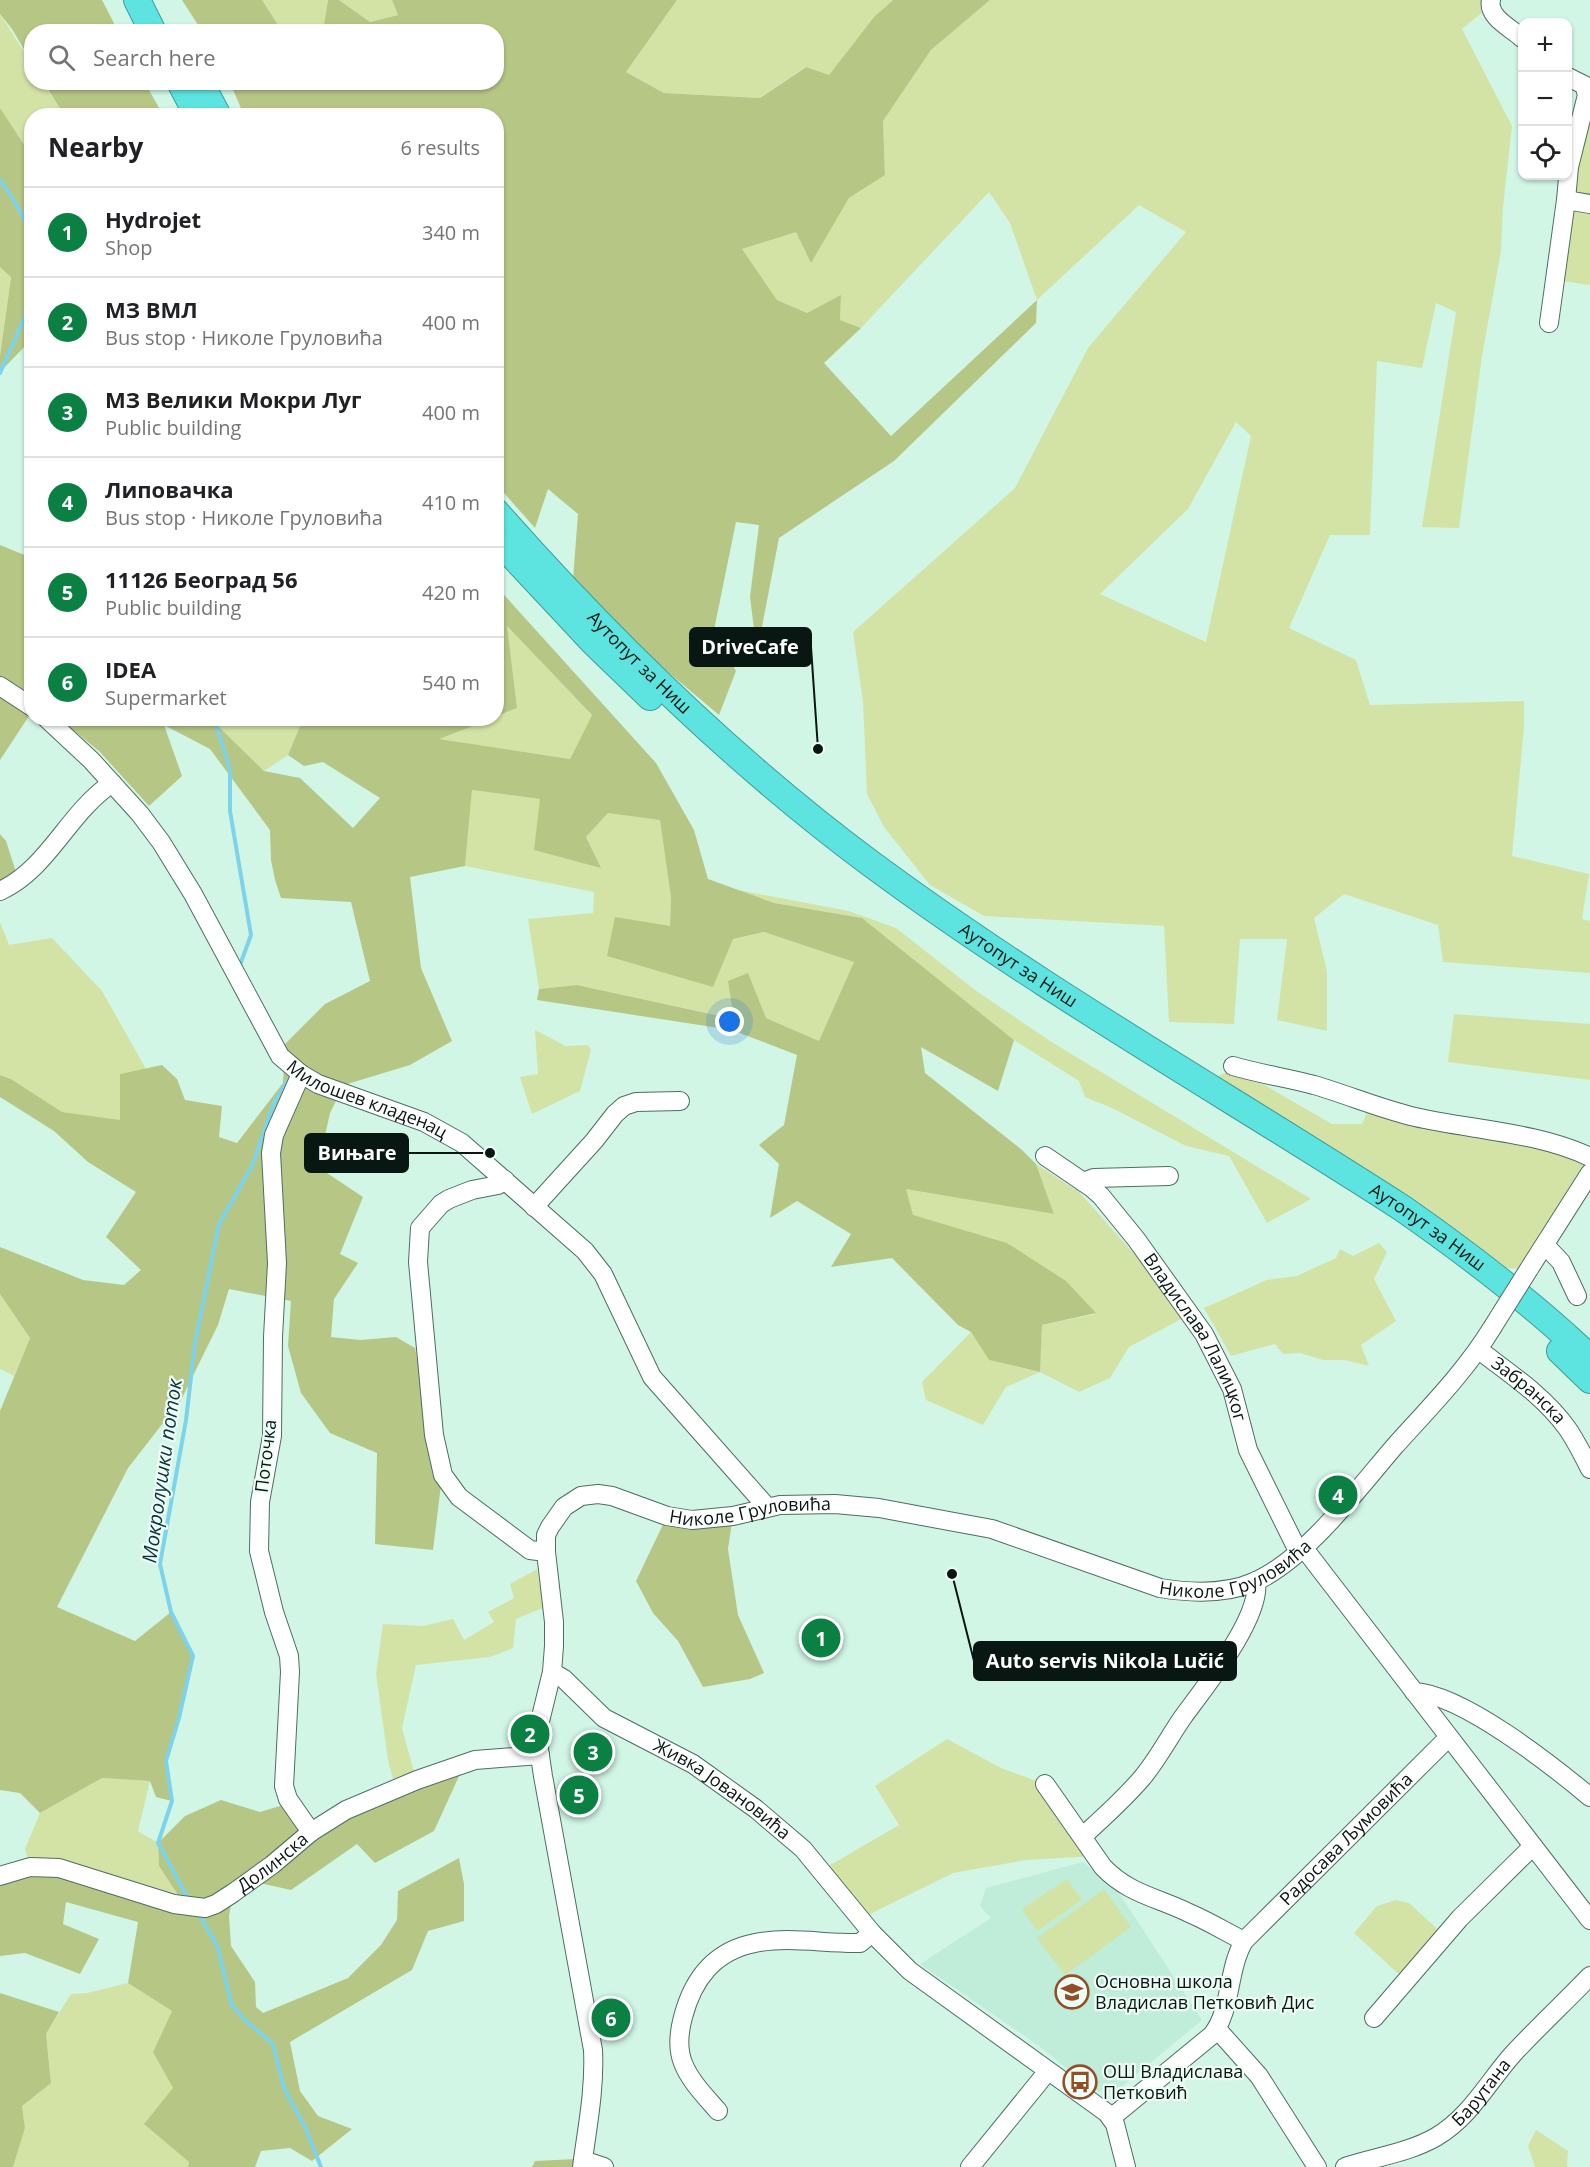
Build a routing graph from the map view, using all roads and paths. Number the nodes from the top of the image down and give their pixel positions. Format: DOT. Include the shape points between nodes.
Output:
graph roads {
  1 [pos="137,0"];
  2 [pos="157,0"];
  3 [pos="1491,0"];
  4 [pos="149,24"];
  5 [pos="168,24"];
  6 [pos="1518,35"];
  7 [pos="1572,79"];
  8 [pos="184,90"];
  9 [pos="204,90"];
  10 [pos="194,108"];
  11 [pos="214,108"];
  12 [pos="1566,200"];
  13 [pos="1590,204"];
  14 [pos="1549,323"];
  15 [pos="504,521"];
  16 [pos="504,547"];
  17 [pos="0,687"];
  18 [pos="24,702"];
  19 [pos="55,726"];
  20 [pos="112,783"];
  21 [pos="0,891"];
  22 [pos="1233,1066"];
  23 [pos="300,1074"];
  24 [pos="680,1101"];
  25 [pos="1046,1156"];
  26 [pos="1590,1157"];
  27 [pos="1590,1173"];
  28 [pos="1168,1176"];
  29 [pos="505,1180"];
  30 [pos="1083,1182"];
  31 [pos="534,1207"];
  32 [pos="1545,1245"];
  33 [pos="1577,1296"];
  34 [pos="1479,1350"];
  35 [pos="1590,1358"];
  36 [pos="1590,1380"];
  37 [pos="1590,1469"];
  38 [pos="767,1507"];
  39 [pos="1301,1549"];
  40 [pos="546,1552"];
  41 [pos="1256,1581"];
  42 [pos="552,1672"];
  43 [pos="1414,1692"];
  44 [pos="1449,1738"];
  45 [pos="540,1755"];
  46 [pos="1045,1784"];
  47 [pos="1590,1797"];
  48 [pos="311,1832"];
  49 [pos="1083,1836"];
  50 [pos="1533,1846"];
  51 [pos="0,1876"];
  52 [pos="1590,1920"];
  53 [pos="866,1938"];
  54 [pos="1244,1941"];
  55 [pos="1590,1976"];
  56 [pos="1374,2018"];
  57 [pos="1217,2029"];
  58 [pos="1048,2071"];
  59 [pos="718,2111"];
  60 [pos="1112,2118"];
  61 [pos="583,2163"];
  62 [pos="604,2167"];
  63 [pos="970,2167"];
  64 [pos="1126,2167"];
  65 [pos="1317,2167"];
  66 [pos="1345,2167"];
  1 -- 4 [label="highway"];
  2 -- 5 [label="highway"];
  3 -- 6 [label="street" via="1493,13"];
  7 -- 12 [label="street" via="1584,85 1587,95 1569,167"];
  8 -- 10 [label="highway"];
  9 -- 11 [label="highway"];
  12 -- 13 [label="street"];
  12 -- 14 [label="street"];
  15 -- 35 [label="highway, Аутопут за Ниш" via="664,687 720,739 867,861 1035,977 1402,1209 1526,1300"];
  16 -- 36 [label="highway, Аутопут за Ниш" via="654,701 762,798 844,863 1028,992 1431,1250 1518,1314"];
  17 -- 18 [label="street"];
  19 -- 20 [label="street, Милошев кладенац"];
  20 -- 21 [label="street" via="84,806 34,869"];
  20 -- 23 [label="street, Милошев кладенац" via="161,842 274,1047"];
  22 -- 26 [label="street" via="1311,1084 1414,1116 1523,1136"];
  23 -- 29 [label="street, Милошев кладенац" via="437,1128 462,1143"];
  23 -- 48 [label="street, Поточка" via="274,1135 271,1153 277,1263 272,1436 260,1502 259,1551 289,1656 284,1786 288,1799"];
  24 -- 31 [label="street" via="624,1106"];
  25 -- 30 [label="street, Владислава Лалицког"];
  27 -- 32 [label="street"];
  28 -- 30 [label="street" via="1094,1178"];
  29 -- 31 [label="street, Милошев кладенац"];
  29 -- 40 [label="street" via="449,1198 420,1228 418,1262 430,1392 437,1451 449,1484 468,1504 530,1550"];
  30 -- 39 [label="street, Владислава Лалицког" via="1120,1218 1209,1344 1232,1389 1248,1450"];
  31 -- 38 [label="street, Милошев кладенац" via="597,1265 652,1377"];
  32 -- 33 [label="street" via="1561,1262"];
  32 -- 34 [label="street, Николе Груловића, bridge"];
  34 -- 37 [label="street, Забранска" via="1554,1412"];
  34 -- 39 [label="street, Николе Груловића"];
  38 -- 40 [label="street, Николе Груловића" via="733,1516 692,1520 612,1496 585,1495 571,1501 555,1519 546,1535"];
  38 -- 41 [label="street, Николе Груловића" via="849,1505 970,1524 1174,1590 1225,1590"];
  39 -- 41 [label="street, Николе Груловића"];
  39 -- 43 [label="street, Владислава Лалицког"];
  40 -- 42 [label="street, Николе Груловића" via="554,1622"];
  41 -- 49 [label="street" via="1257,1593 1232,1649 1141,1779"];
  42 -- 45 [label="street, Николе Груловића" via="540,1721"];
  42 -- 53 [label="street, Живка Јовановића" via="604,1718 693,1764 756,1809 803,1849"];
  43 -- 44 [label="street, Владислава Лалицког"];
  43 -- 47 [label="street" via="1449,1702 1507,1734"];
  44 -- 50 [label="street, Владислава Лалицког"];
  44 -- 54 [label="street, Радосава Љумовића"];
  45 -- 48 [label="street, Долинска" via="491,1758 460,1765 346,1810"];
  45 -- 61 [label="street, Николе Груловића" via="593,2050 591,2108"];
  46 -- 49 [label="street"];
  48 -- 51 [label="street, Долинска" via="251,1881 205,1908 174,1904 59,1868 30,1867"];
  49 -- 54 [label="street" via="1103,1867 1132,1890 1190,1913"];
  50 -- 52 [label="street, Владислава Лалицког"];
  50 -- 56 [label="street" via="1460,1918"];
  53 -- 58 [label="street, Живка Јовановића"];
  53 -- 59 [label="street" via="756,1943 733,1951 704,1972 686,2003 679,2044 695,2084"];
  54 -- 57 [label="street, Радосава Љумовића"];
  55 -- 66 [label="street, Барутана" via="1442,2133 1417,2146"];
  57 -- 60 [label="street"];
  57 -- 65 [label="street" via="1259,2076"];
  58 -- 60 [label="street, Живка Јовановића"];
  58 -- 63 [label="street"];
  60 -- 64 [label="street"];
  61 -- 62 [label="street"];
}
